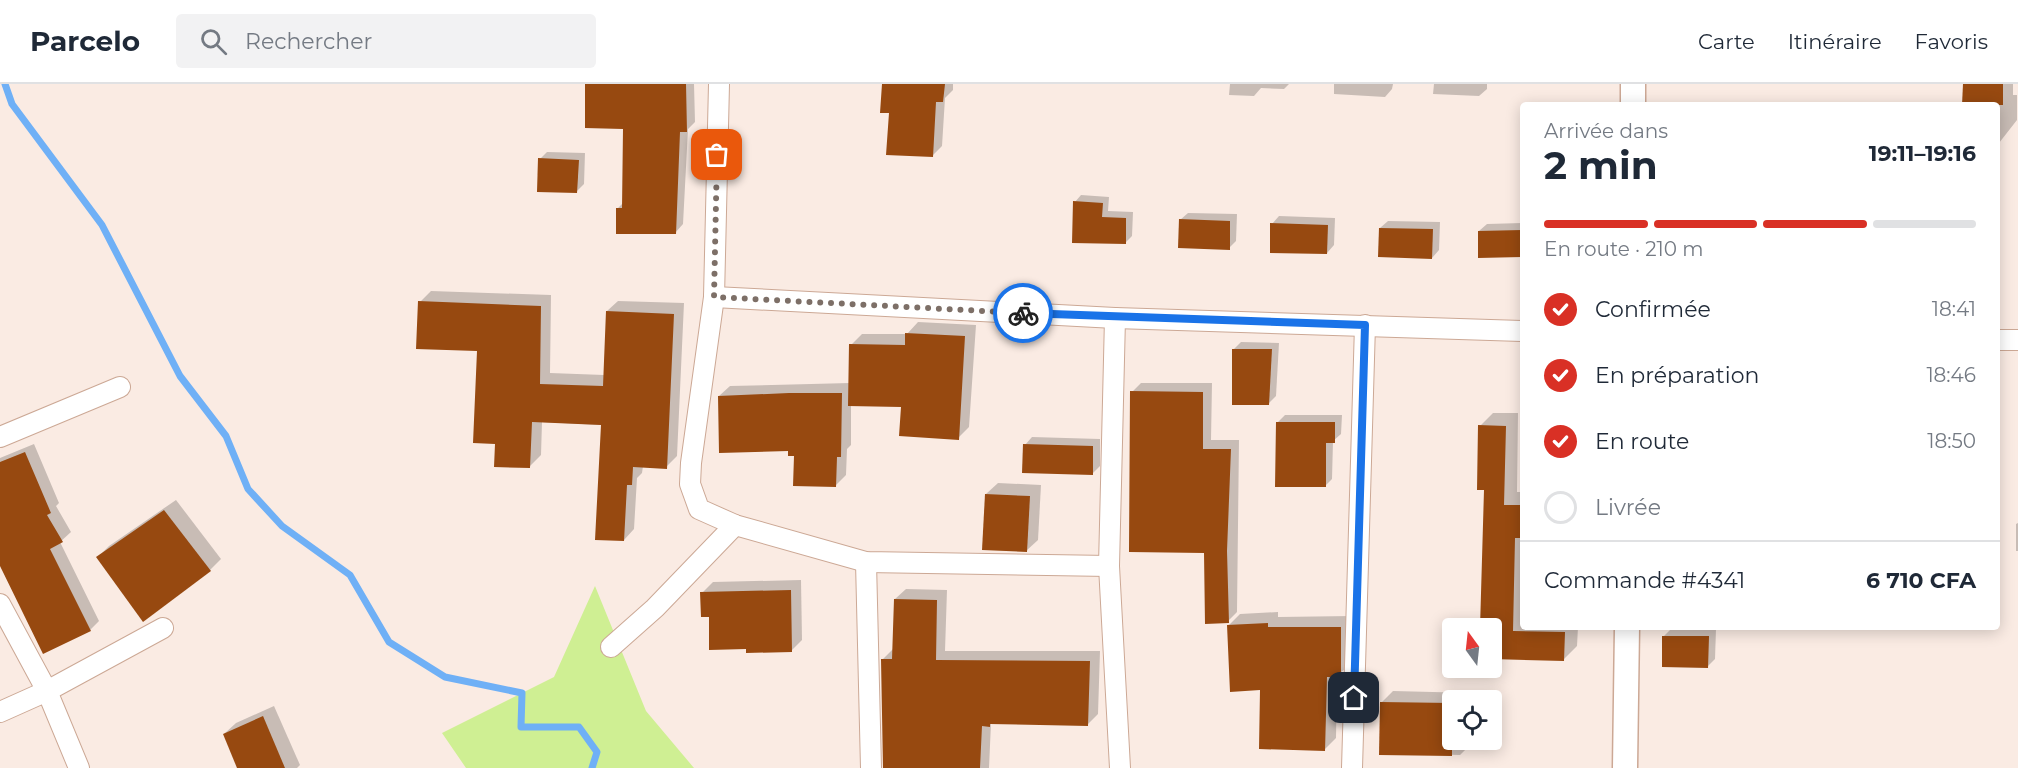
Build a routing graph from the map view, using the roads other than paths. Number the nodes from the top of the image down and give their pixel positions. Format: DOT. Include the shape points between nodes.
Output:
graph roads {
  1 [pos="719,84"];
  2 [pos="1633,84"];
  3 [pos="1633,102"];
  4 [pos="714,297"];
  5 [pos="1115,318"];
  6 [pos="1365,325"];
  7 [pos="1520,331"];
  8 [pos="2000,340"];
  9 [pos="2018,340"];
  10 [pos="120,387"];
  11 [pos="0,437"];
  12 [pos="735,525"];
  13 [pos="866,562"];
  14 [pos="1109,566"];
  15 [pos="0,604"];
  16 [pos="163,628"];
  17 [pos="1627,630"];
  18 [pos="611,647"];
  19 [pos="47,691"];
  20 [pos="0,712"];
  21 [pos="79,768"];
  22 [pos="871,768"];
  23 [pos="1120,768"];
  24 [pos="1352,768"];
  25 [pos="1625,768"];
  1 -- 4 [label="street"];
  2 -- 3 [label="street"];
  4 -- 5 [label="street"];
  4 -- 12 [label="street" via="690,484 699,509"];
  5 -- 6 [label="street"];
  5 -- 14 [label="street"];
  6 -- 7 [label="street"];
  6 -- 24 [label="street"];
  8 -- 9 [label="street"];
  10 -- 11 [label="street"];
  12 -- 13 [label="street"];
  12 -- 18 [label="street" via="655,608"];
  13 -- 14 [label="street"];
  13 -- 22 [label="street"];
  14 -- 23 [label="street"];
  15 -- 19 [label="street"];
  16 -- 19 [label="street"];
  17 -- 25 [label="street"];
  19 -- 20 [label="street"];
  19 -- 21 [label="street"];
}
